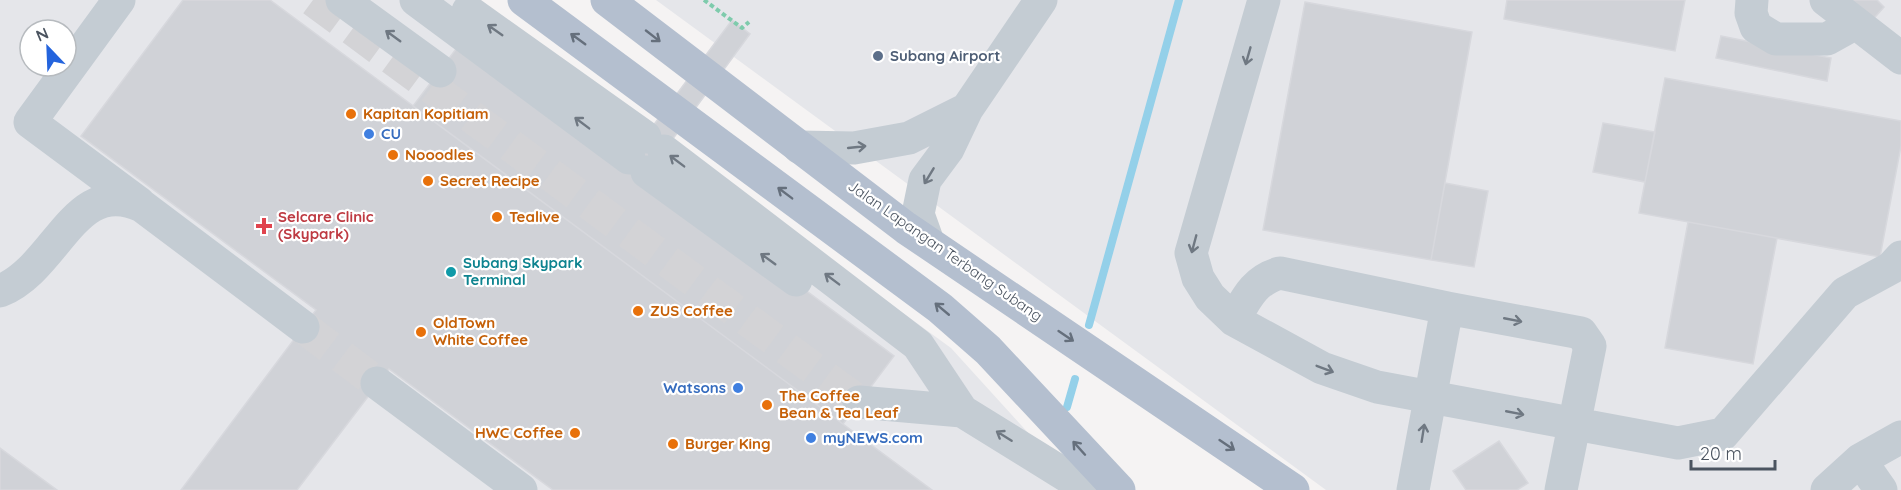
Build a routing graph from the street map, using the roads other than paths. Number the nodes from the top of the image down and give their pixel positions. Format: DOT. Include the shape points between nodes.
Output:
graph roads {
  1 [pos="119,0"];
  2 [pos="342,0"];
  3 [pos="416,0"];
  4 [pos="452,0"];
  5 [pos="525,0"];
  6 [pos="607,0"];
  7 [pos="1041,0"];
  8 [pos="1264,0"];
  9 [pos="1752,0"];
  10 [pos="1826,0"];
  11 [pos="1854,24"];
  12 [pos="1901,58"];
  13 [pos="440,71"];
  14 [pos="967,109"];
  15 [pos="799,147"];
  16 [pos="646,154"];
  17 [pos="142,206"];
  18 [pos="928,242"];
  19 [pos="1901,257"];
  20 [pos="0,291"];
  21 [pos="1447,308"];
  22 [pos="1233,320"];
  23 [pos="303,327"];
  24 [pos="377,383"];
  25 [pos="866,394"];
  26 [pos="1429,397"];
  27 [pos="962,411"];
  28 [pos="1574,424"];
  29 [pos="1901,437"];
  30 [pos="1860,460"];
  31 [pos="1115,487"];
  32 [pos="521,490"];
  33 [pos="1293,490"];
  34 [pos="1413,490"];
  35 [pos="1561,490"];
  36 [pos="1827,490"];
  37 [pos="1881,490"];
  1 -- 17 [label="street" via="30,122"];
  13 -- 2 [label="street, one-way"];
  16 -- 3 [label="street, one-way"];
  16 -- 4 [label="street, one-way"];
  31 -- 5 [label="main road, one-way" via="988,350 940,308"];
  6 -- 15 [label="main road, Jalan Lapangan Terbang Subang, one-way"];
  7 -- 14 [label="street"];
  8 -- 22 [label="street, one-way" via="1191,253 1198,278"];
  9 -- 11 [label="street" via="1756,27 1776,39 1827,39"];
  10 -- 11 [label="street"];
  11 -- 12 [label="street"];
  15 -- 14 [label="street, one-way" via="854,148 909,138"];
  14 -- 18 [label="street, one-way" via="948,149 925,180 918,214"];
  15 -- 18 [label="main road, Jalan Lapangan Terbang Subang"];
  27 -- 16 [label="street, one-way" via="918,345"];
  17 -- 20 [label="street" via="127,198 111,197 84,209 31,273"];
  17 -- 23 [label="street"];
  18 -- 33 [label="main road, Jalan Lapangan Terbang Subang, one-way"];
  19 -- 28 [label="street" via="1891,268 1845,293 1723,434 1678,444"];
  21 -- 22 [label="street" via="1280,273 1253,288"];
  21 -- 26 [label="street"];
  21 -- 28 [label="street, one-way" via="1581,333 1590,346"];
  22 -- 26 [label="street, one-way" via="1322,368 1377,387"];
  24 -- 32 [label="street"];
  25 -- 27 [label="street"];
  26 -- 28 [label="street, one-way"];
  34 -- 26 [label="street, one-way"];
  31 -- 27 [label="street, one-way" via="1090,486 1067,476"];
  28 -- 35 [label="street"];
  29 -- 30 [label="street"];
  30 -- 36 [label="street"];
  30 -- 37 [label="street"];
}
